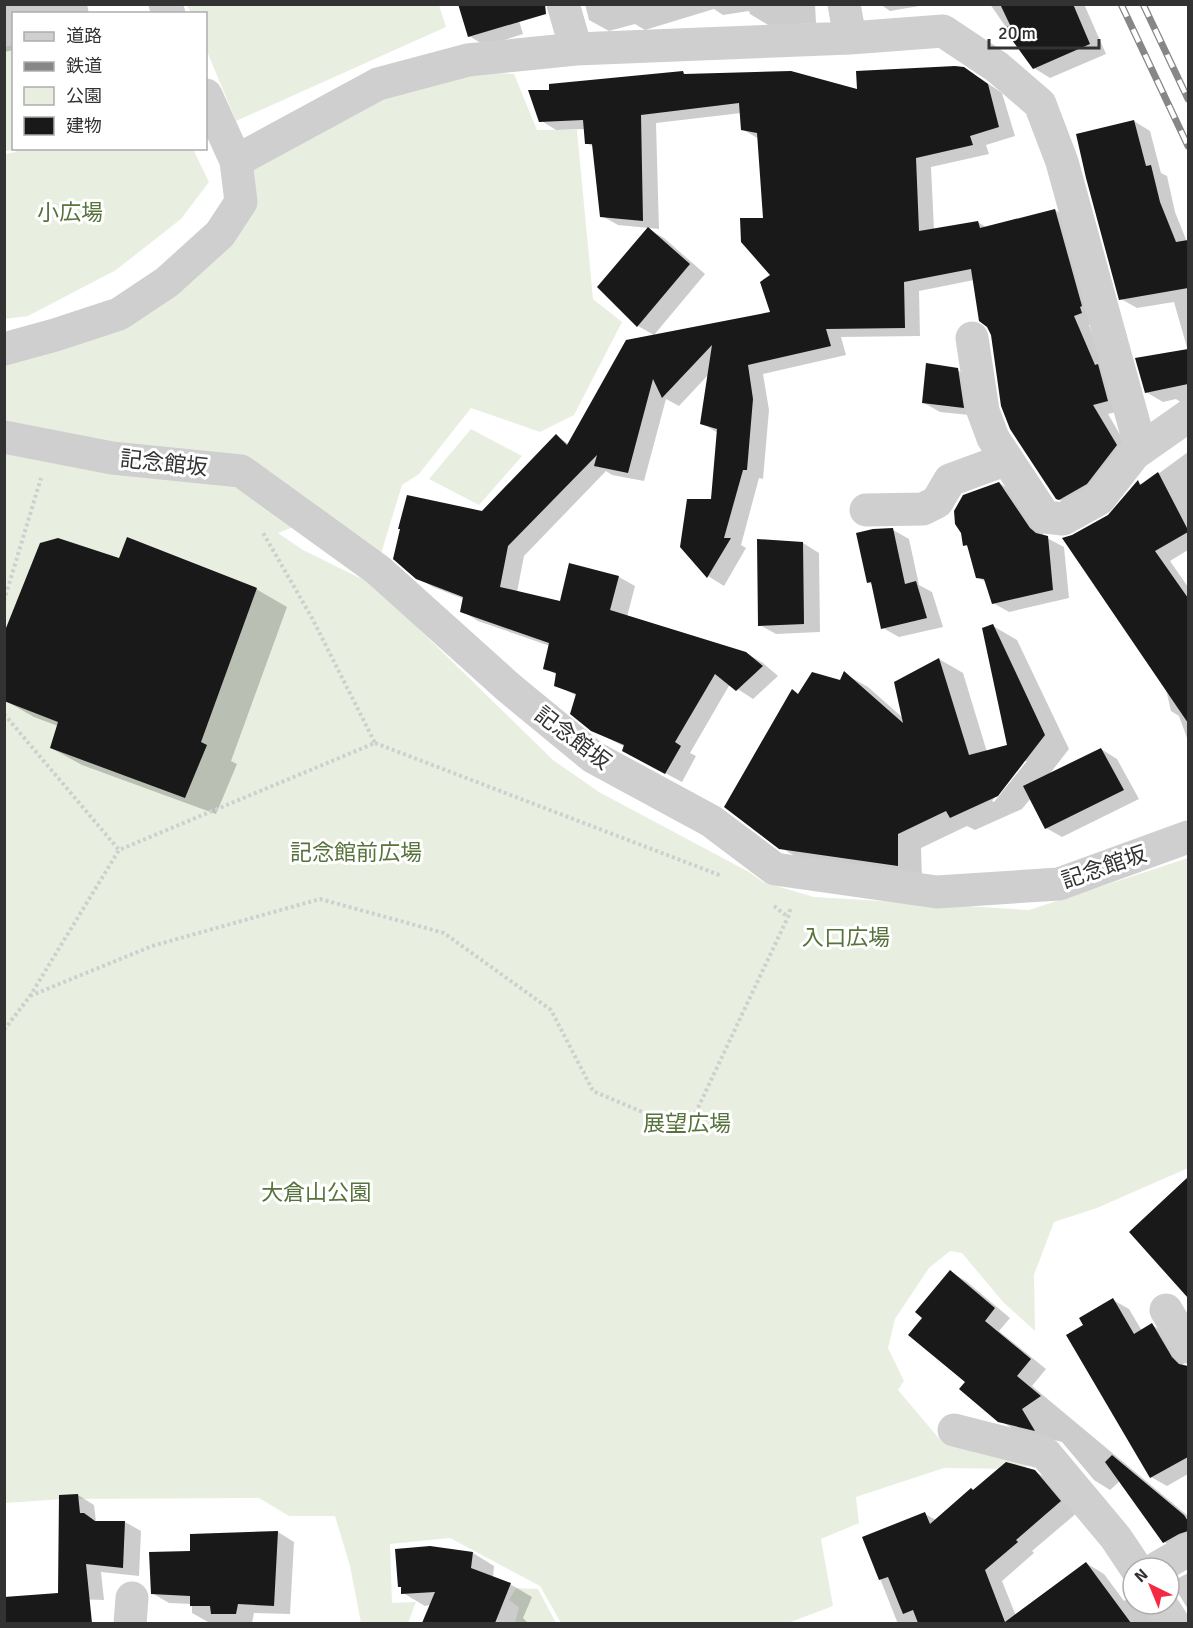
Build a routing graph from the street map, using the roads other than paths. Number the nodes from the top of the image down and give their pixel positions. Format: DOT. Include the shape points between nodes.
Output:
graph roads {
  1 [pos="563,4"];
  2 [pos="844,4"];
  3 [pos="850,38"];
  4 [pos="576,49"];
  5 [pos="207,97"];
  6 [pos="236,161"];
  7 [pos="972,338"];
  8 [pos="4,350"];
  9 [pos="1188,416"];
  10 [pos="4,437"];
  11 [pos="1142,449"];
  12 [pos="1007,459"];
  13 [pos="866,510"];
  14 [pos="1188,837"];
  15 [pos="1166,1310"];
  16 [pos="1188,1347"];
  17 [pos="954,1430"];
  18 [pos="1128,1556"];
  1 -- 4 [label="street"];
  2 -- 3 [label="street"];
  3 -- 4 [label="street"];
  3 -- 11 [label="street" via="943,31 997,67 1040,104 1062,162"];
  4 -- 6 [label="street" via="468,60 378,84"];
  5 -- 6 [label="street"];
  6 -- 8 [label="street" via="241,201 220,234 167,282 119,314"];
  7 -- 12 [label="street" via="983,411 993,438"];
  9 -- 11 [label="street"];
  10 -- 14 [label="street, 記念館坂" via="112,458 241,471 378,570 507,687 593,758 711,821 775,869 937,892 1059,884"];
  11 -- 12 [label="street" via="1099,499 1063,519 1045,517"];
  12 -- 13 [label="street" via="950,480 937,502 923,508"];
  15 -- 16 [label="street"];
  17 -- 18 [label="street" via="1045,1453"];
}
